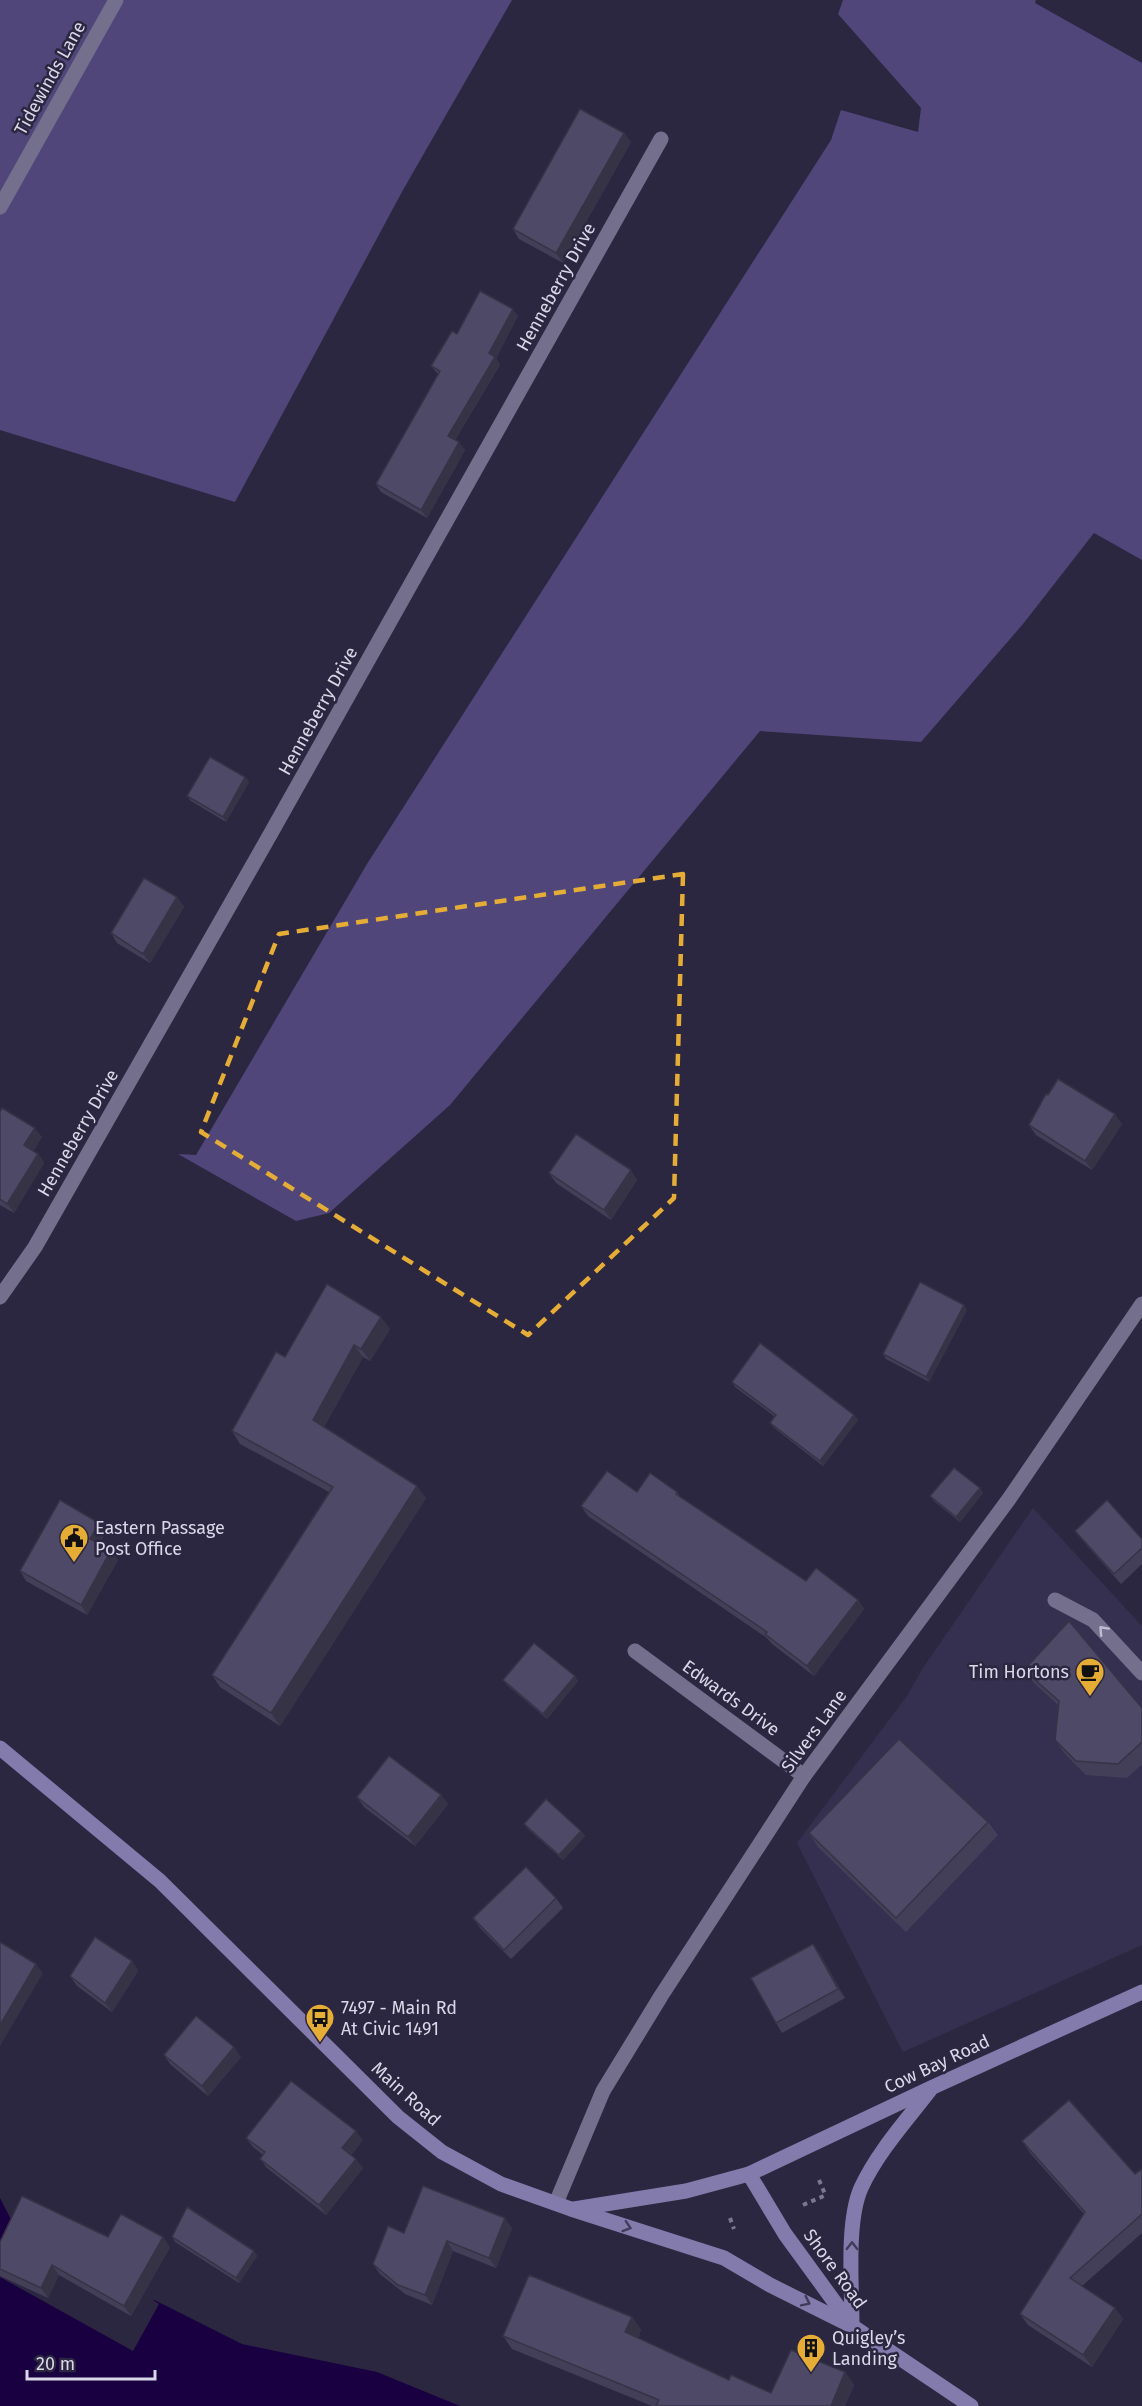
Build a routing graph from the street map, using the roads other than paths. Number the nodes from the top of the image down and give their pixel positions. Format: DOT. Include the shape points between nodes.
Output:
graph roads {
  1 [pos="116,0"];
  2 [pos="661,139"];
  3 [pos="0,207"];
  4 [pos="0,1297"];
  5 [pos="1142,1304"];
  6 [pos="1055,1600"];
  7 [pos="635,1651"];
  8 [pos="1142,1673"];
  9 [pos="0,1748"];
  10 [pos="804,1776"];
  11 [pos="1142,1992"];
  12 [pos="933,2086"];
  13 [pos="749,2174"];
  14 [pos="556,2203"];
  15 [pos="571,2209"];
  16 [pos="852,2325"];
  17 [pos="971,2406"];
  1 -- 3 [label="street, Tidewinds Lane"];
  2 -- 4 [label="street, Henneberry Drive" via="177,999 35,1247"];
  5 -- 10 [label="street, Silvers Lane" via="1009,1499"];
  8 -- 6 [label="street, one-way" via="1093,1620"];
  7 -- 10 [label="street, Edwards Drive"];
  9 -- 14 [label="main road, Main Road" via="160,1881 398,2117 442,2152 491,2179"];
  10 -- 14 [label="street, Silvers Lane" via="603,2091"];
  11 -- 12 [label="main road, Cow Bay Road"];
  12 -- 13 [label="main road, Cow Bay Road"];
  16 -- 12 [label="main road, one-way" via="853,2228 861,2188"];
  13 -- 15 [label="main road" via="686,2191"];
  13 -- 16 [label="main road, Shore Road" via="783,2231"];
  14 -- 15 [label="main road, Main Road"];
  15 -- 16 [label="main road, Main Road, one-way" via="724,2258"];
  16 -- 17 [label="main road, Shore Road"];
}
